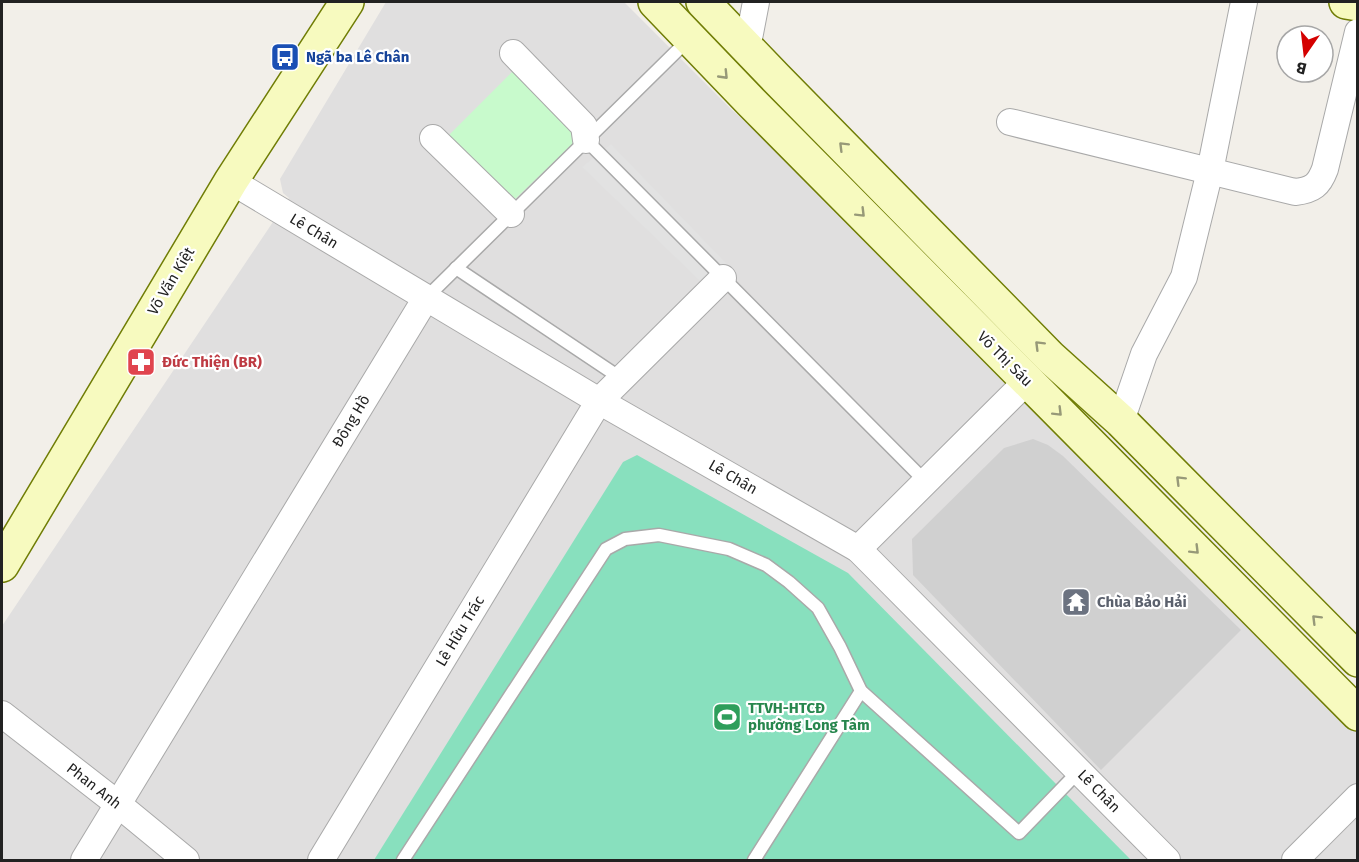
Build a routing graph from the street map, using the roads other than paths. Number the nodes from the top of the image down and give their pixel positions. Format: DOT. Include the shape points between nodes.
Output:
graph roads {
  1 [pos="347,2"];
  2 [pos="656,2"];
  3 [pos="703,2"];
  4 [pos="756,2"];
  5 [pos="1244,2"];
  6 [pos="1346,2"];
  7 [pos="1358,4"];
  8 [pos="1358,32"];
  9 [pos="690,39"];
  10 [pos="747,49"];
  11 [pos="513,53"];
  12 [pos="1010,122"];
  13 [pos="433,138"];
  14 [pos="586,140"];
  15 [pos="1210,171"];
  16 [pos="231,180"];
  17 [pos="511,214"];
  18 [pos="456,268"];
  19 [pos="723,278"];
  20 [pos="426,298"];
  21 [pos="622,379"];
  22 [pos="1027,381"];
  23 [pos="599,400"];
  24 [pos="1121,421"];
  25 [pos="926,482"];
  26 [pos="858,549"];
  27 [pos="2,565"];
  28 [pos="1358,660"];
  29 [pos="861,691"];
  30 [pos="2,714"];
  31 [pos="1358,714"];
  32 [pos="1079,771"];
  33 [pos="1358,797"];
  34 [pos="119,805"];
  35 [pos="84,861"];
  36 [pos="186,861"];
  37 [pos="321,861"];
  38 [pos="403,861"];
  39 [pos="754,861"];
  40 [pos="1167,861"];
  41 [pos="1295,861"];
  1 -- 16 [label="main road, Võ Văn Kiệt"];
  2 -- 9 [label="main road, Võ Thị Sáu"];
  3 -- 10 [label="main road"];
  4 -- 10 [label="street"];
  5 -- 15 [label="street"];
  6 -- 7 [label="main road"];
  8 -- 15 [label="street" via="1320,182 1310,190 1295,192"];
  9 -- 14 [label="lane, Đông Hồ"];
  9 -- 22 [label="main road, Võ Thị Sáu, one-way"];
  24 -- 10 [label="main road, one-way" via="1050,357"];
  11 -- 14 [label="street" via="584,126"];
  12 -- 15 [label="street"];
  13 -- 17 [label="street"];
  14 -- 17 [label="lane, Đông Hồ"];
  14 -- 19 [label="lane"];
  15 -- 24 [label="street" via="1184,277 1144,354"];
  16 -- 20 [label="street, Lê Chân"];
  16 -- 27 [label="main road, Võ Văn Kiệt"];
  17 -- 18 [label="lane, Đông Hồ"];
  18 -- 20 [label="lane, Đông Hồ"];
  18 -- 21 [label="lane"];
  19 -- 21 [label="street, Lê Hữu Trác"];
  19 -- 25 [label="lane"];
  20 -- 23 [label="street, Lê Chân"];
  20 -- 34 [label="street, Đông Hồ"];
  21 -- 23 [label="street, Lê Hữu Trác"];
  22 -- 25 [label="street"];
  22 -- 31 [label="main road, Võ Thị Sáu, one-way"];
  23 -- 26 [label="street, Lê Chân"];
  23 -- 37 [label="street, Lê Hữu Trác"];
  28 -- 24 [label="main road, one-way"];
  25 -- 26 [label="street"];
  26 -- 32 [label="street, Lê Chân"];
  29 -- 32 [label="lane" via="1019,833"];
  29 -- 38 [label="lane" via="818,608 766,565 697,541 659,535 625,539 606,549"];
  29 -- 39 [label="lane"];
  30 -- 34 [label="street, Phan Anh"];
  32 -- 40 [label="street, Lê Chân"];
  33 -- 41 [label="street"];
  34 -- 35 [label="street, Đông Hồ"];
  34 -- 36 [label="street, Phan Anh"];
}
